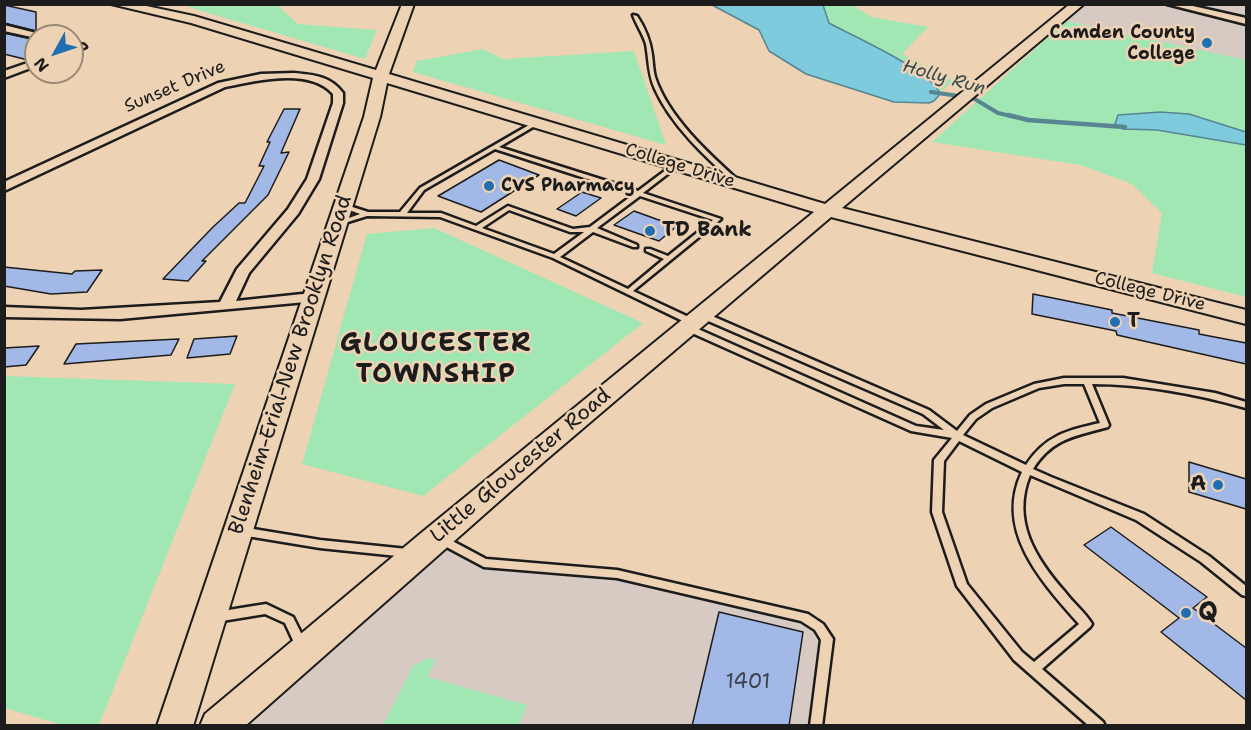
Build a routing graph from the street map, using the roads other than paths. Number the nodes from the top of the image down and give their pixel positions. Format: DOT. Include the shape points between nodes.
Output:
graph roads {
  1 [pos="117,4"];
  2 [pos="408,4"];
  3 [pos="1078,4"];
  4 [pos="1170,4"];
  5 [pos="635,16"];
  6 [pos="1246,21"];
  7 [pos="4,28"];
  8 [pos="24,33"];
  9 [pos="396,36"];
  10 [pos="322,58"];
  11 [pos="24,68"];
  12 [pos="4,75"];
  13 [pos="381,76"];
  14 [pos="442,94"];
  15 [pos="372,117"];
  16 [pos="536,123"];
  17 [pos="495,147"];
  18 [pos="676,165"];
  19 [pos="740,184"];
  20 [pos="4,187"];
  21 [pos="639,193"];
  22 [pos="826,210"];
  23 [pos="340,214"];
  24 [pos="367,214"];
  25 [pos="402,214"];
  26 [pos="477,228"];
  27 [pos="592,229"];
  28 [pos="635,246"];
  29 [pos="648,250"];
  30 [pos="555,257"];
  31 [pos="669,259"];
  32 [pos="628,292"];
  33 [pos="312,298"];
  34 [pos="226,306"];
  35 [pos="4,312"];
  36 [pos="1246,317"];
  37 [pos="693,321"];
  38 [pos="802,359"];
  39 [pos="789,374"];
  40 [pos="1087,381"];
  41 [pos="1246,405"];
  42 [pos="957,436"];
  43 [pos="1028,470"];
  44 [pos="238,530"];
  45 [pos="427,545"];
  46 [pos="1246,592"];
  47 [pos="210,618"];
  48 [pos="304,651"];
  49 [pos="1033,670"];
  50 [pos="175,726"];
  51 [pos="218,726"];
  52 [pos="816,726"];
  53 [pos="1099,726"];
  1 -- 10 [label="main road, College Drive" via="194,20"];
  2 -- 9 [label="main road, Blenheim-Erial-New Brooklyn Road"];
  3 -- 22 [label="main road, Little Gloucester Road"];
  4 -- 6 [label="street"];
  5 -- 19 [label="lane" via="645,33 659,94 704,154"];
  7 -- 8 [label="street"];
  9 -- 10 [label="main road" via="386,47 369,55"];
  9 -- 13 [label="main road, Blenheim-Erial-New Brooklyn Road"];
  10 -- 13 [label="main road, College Drive"];
  11 -- 12 [label="street"];
  13 -- 14 [label="main road, College Drive"];
  13 -- 15 [label="main road, Blenheim-Erial-New Brooklyn Road"];
  14 -- 15 [label="main road" via="417,93 393,99"];
  14 -- 16 [label="main road, College Drive"];
  15 -- 23 [label="main road, Blenheim-Erial-New Brooklyn Road"];
  16 -- 17 [label="lane"];
  16 -- 18 [label="main road, College Drive"];
  17 -- 21 [label="lane"];
  17 -- 25 [label="lane" via="422,189"];
  18 -- 19 [label="main road, College Drive"];
  18 -- 21 [label="lane"];
  19 -- 22 [label="main road, College Drive"];
  20 -- 34 [label="street, Sunset Drive" via="222,85 272,76 328,82 338,93 338,103 313,179 242,272"];
  21 -- 27 [label="lane"];
  21 -- 31 [label="lane" via="718,219"];
  22 -- 36 [label="main road, College Drive"];
  22 -- 37 [label="main road, Little Gloucester Road"];
  23 -- 24 [label="lane"];
  23 -- 24 [label="lane"];
  23 -- 33 [label="main road, Blenheim-Erial-New Brooklyn Road"];
  24 -- 25 [label="lane"];
  25 -- 26 [label="lane" via="441,215"];
  26 -- 27 [label="lane" via="508,208 572,231"];
  26 -- 30 [label="lane"];
  27 -- 28 [label="lane"];
  27 -- 30 [label="lane"];
  29 -- 31 [label="lane"];
  30 -- 32 [label="lane"];
  31 -- 32 [label="lane"];
  32 -- 37 [label="lane"];
  33 -- 34 [label="street"];
  33 -- 44 [label="main road, Blenheim-Erial-New Brooklyn Road"];
  34 -- 35 [label="street" via="106,315"];
  37 -- 38 [label="lane"];
  37 -- 39 [label="lane"];
  37 -- 45 [label="main road, Little Gloucester Road"];
  38 -- 39 [label="lane"];
  38 -- 42 [label="lane" via="926,412"];
  39 -- 42 [label="lane" via="914,429"];
  40 -- 41 [label="lane" via="1146,383"];
  40 -- 42 [label="lane" via="1037,386 989,406"];
  40 -- 43 [label="lane" via="1105,425 1066,435 1050,444"];
  42 -- 43 [label="lane"];
  42 -- 49 [label="lane" via="939,460 937,512 962,586"];
  43 -- 46 [label="lane" via="1140,517"];
  43 -- 49 [label="lane" via="1018,498 1026,546 1045,576 1086,624"];
  44 -- 45 [label="lane" via="320,544"];
  44 -- 47 [label="main road, Blenheim-Erial-New Brooklyn Road"];
  45 -- 48 [label="main road, Little Gloucester Road"];
  45 -- 52 [label="lane" via="484,563 617,574 804,616 827,639"];
  47 -- 48 [label="lane" via="266,609 289,620"];
  47 -- 50 [label="main road, Blenheim-Erial-New Brooklyn Road"];
  48 -- 51 [label="main road, Little Gloucester Road"];
  49 -- 53 [label="lane"];
}
